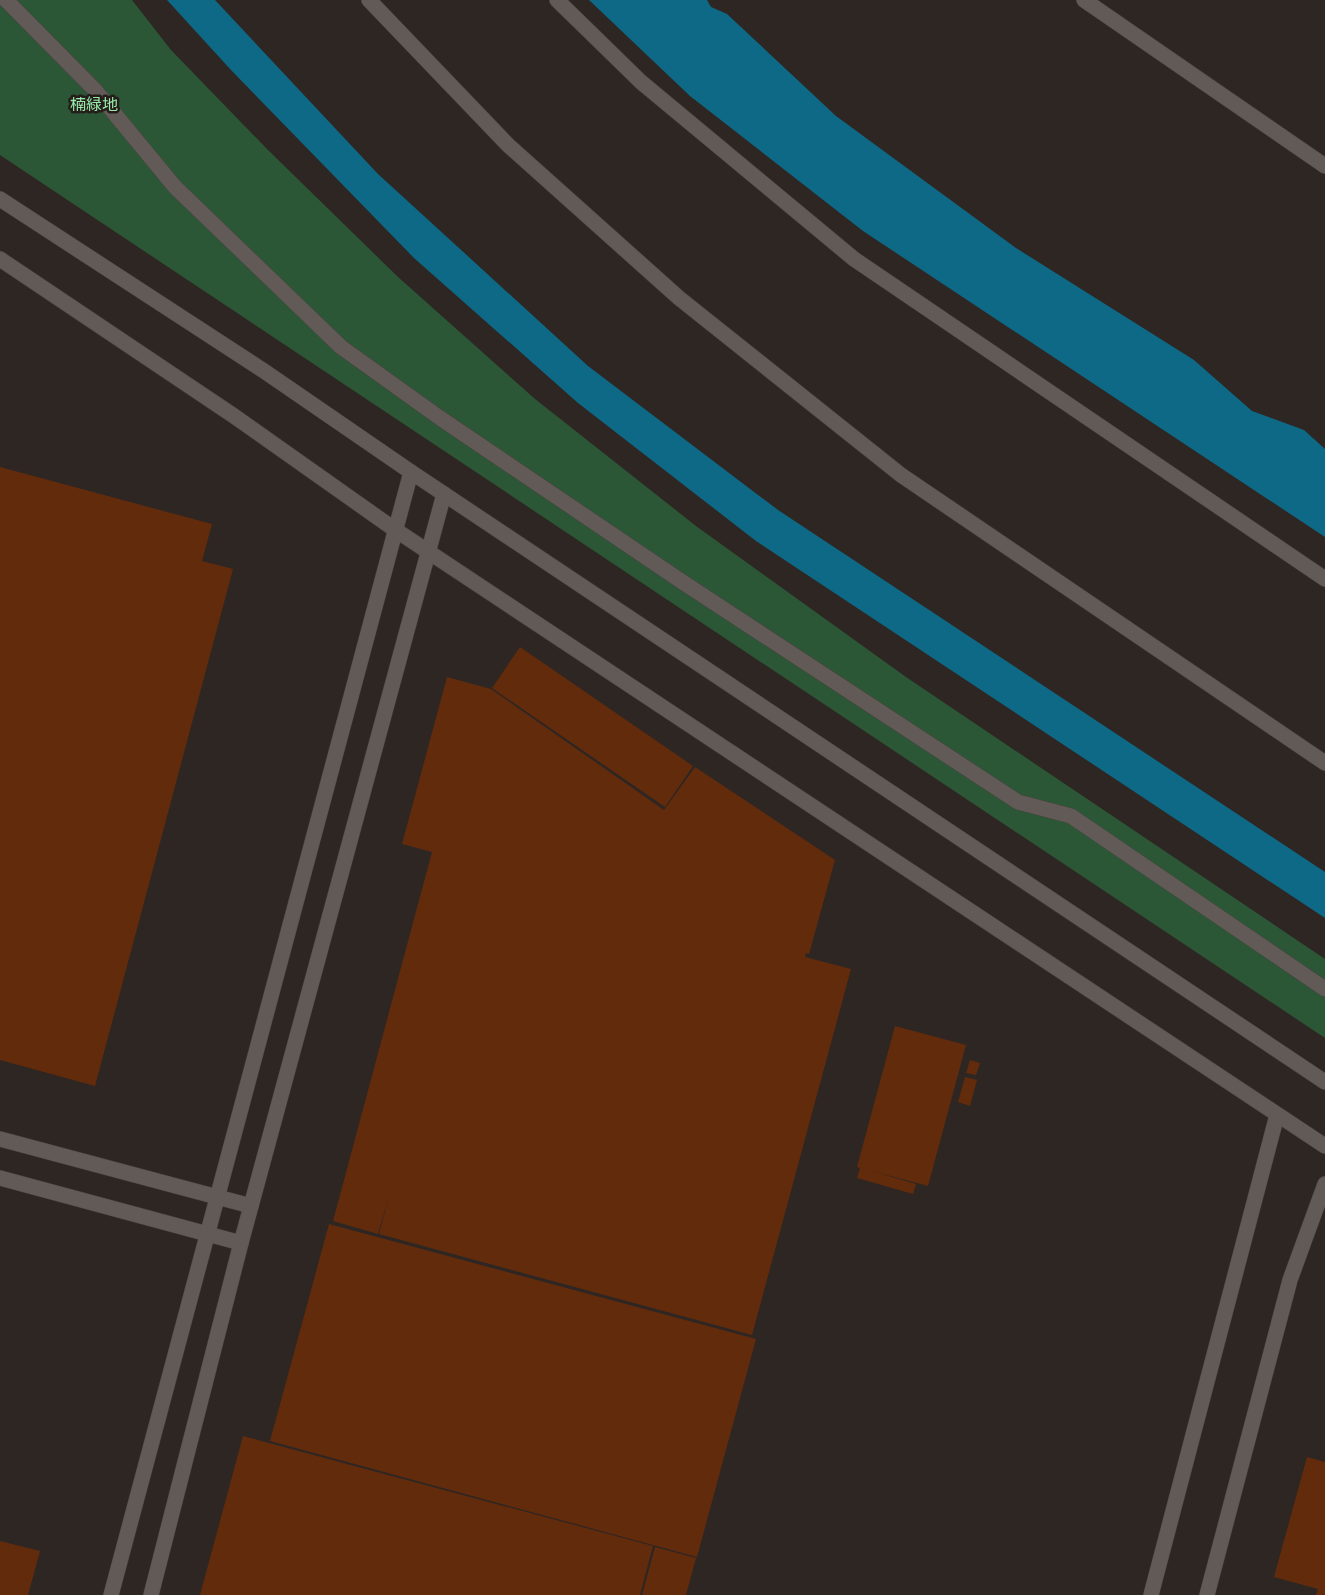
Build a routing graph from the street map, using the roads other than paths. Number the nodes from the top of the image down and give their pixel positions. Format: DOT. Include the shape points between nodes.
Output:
graph roads {
  1 [pos="6,0"];
  2 [pos="369,0"];
  3 [pos="558,0"];
  4 [pos="1084,0"];
  5 [pos="1325,166"];
  6 [pos="0,199"];
  7 [pos="0,259"];
  8 [pos="411,471"];
  9 [pos="444,494"];
  10 [pos="394,529"];
  11 [pos="428,551"];
  12 [pos="1325,579"];
  13 [pos="1325,763"];
  14 [pos="1325,989"];
  15 [pos="1325,1082"];
  16 [pos="1277,1115"];
  17 [pos="0,1139"];
  18 [pos="1325,1146"];
  19 [pos="0,1178"];
  20 [pos="1325,1184"];
  21 [pos="216,1197"];
  22 [pos="251,1206"];
  23 [pos="206,1233"];
  24 [pos="241,1243"];
  25 [pos="111,1595"];
  26 [pos="151,1595"];
  27 [pos="1151,1595"];
  28 [pos="1207,1595"];
  1 -- 14 [label="street" via="95,90 175,187 341,347 684,583 1018,802 1071,816"];
  2 -- 13 [label="street" via="508,145 679,298 901,475"];
  3 -- 12 [label="street" via="641,82 854,259"];
  4 -- 5 [label="street"];
  6 -- 8 [label="street"];
  7 -- 10 [label="street"];
  8 -- 9 [label="street"];
  8 -- 10 [label="street"];
  9 -- 11 [label="street"];
  9 -- 15 [label="street"];
  10 -- 11 [label="street"];
  10 -- 21 [label="street"];
  11 -- 16 [label="street"];
  11 -- 22 [label="street"];
  16 -- 18 [label="street"];
  16 -- 27 [label="street"];
  17 -- 21 [label="street"];
  19 -- 23 [label="street"];
  20 -- 28 [label="street" via="1290,1280"];
  21 -- 22 [label="street"];
  21 -- 23 [label="street"];
  22 -- 24 [label="street"];
  23 -- 24 [label="street"];
  23 -- 25 [label="street"];
  24 -- 26 [label="street"];
}
